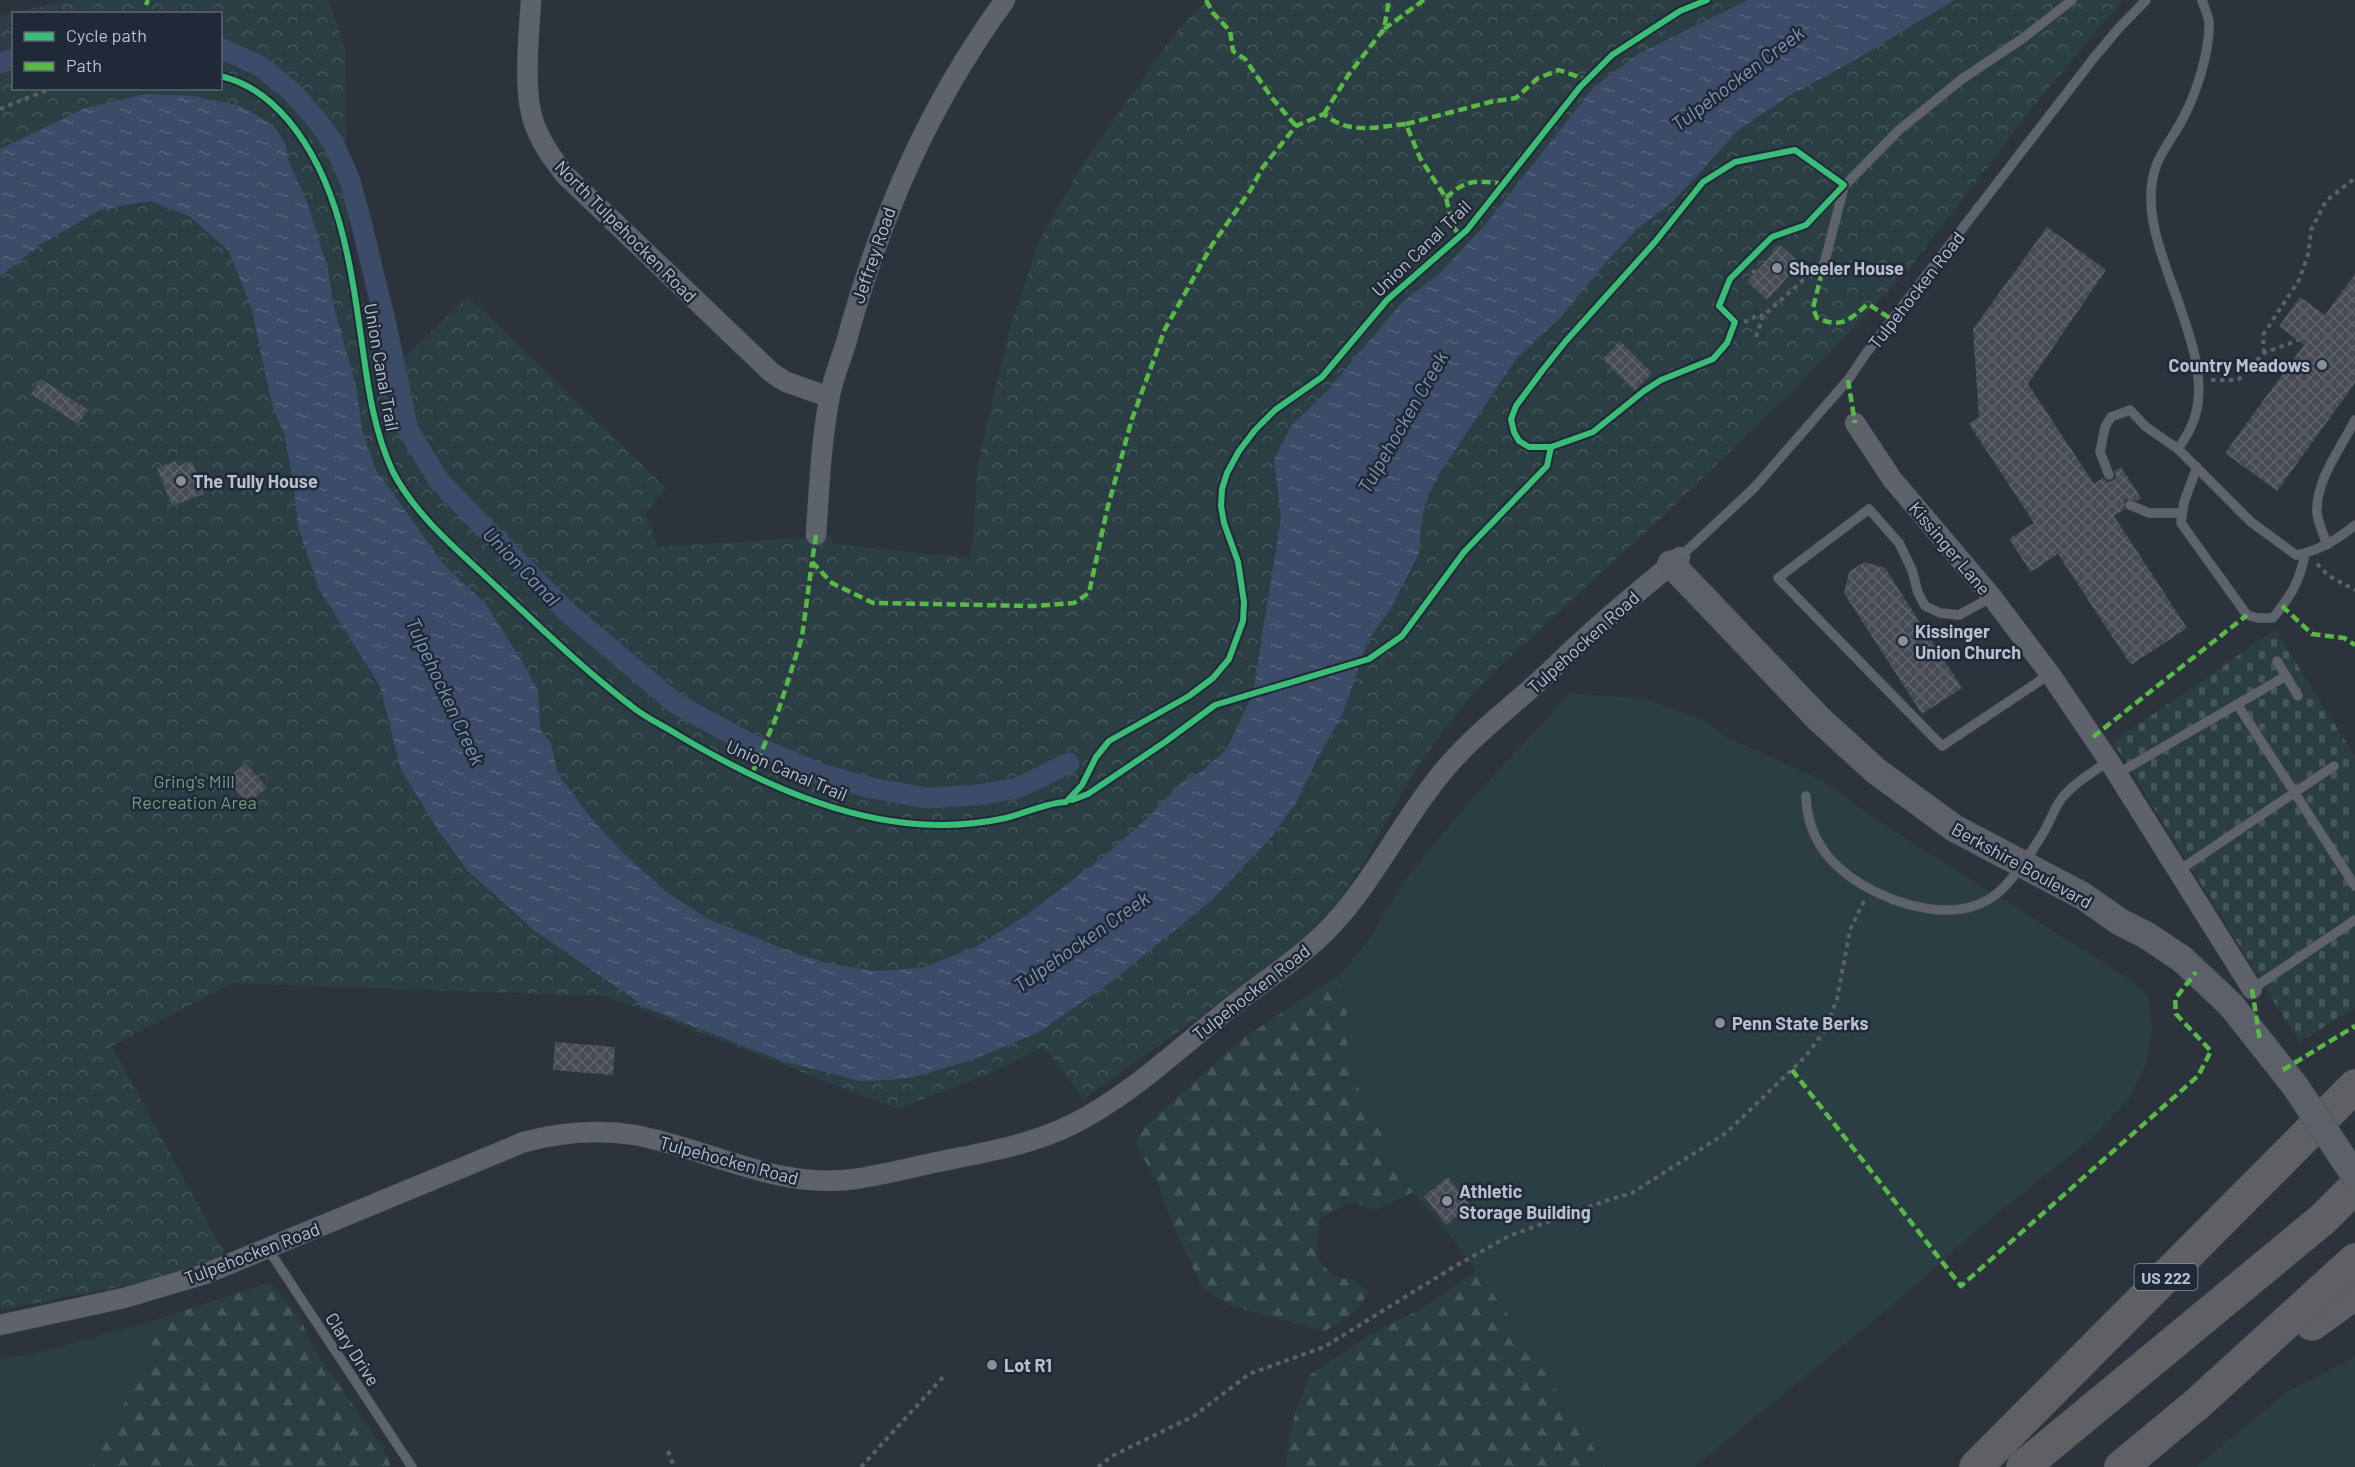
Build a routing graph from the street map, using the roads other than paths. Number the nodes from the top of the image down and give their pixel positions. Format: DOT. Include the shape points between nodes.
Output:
graph roads {
  1 [pos="531,0"];
  2 [pos="1005,0"];
  3 [pos="2072,0"];
  4 [pos="2146,0"];
  5 [pos="2202,0"];
  6 [pos="1844,185"];
  7 [pos="1806,225"];
  8 [pos="1822,272"];
  9 [pos="829,398"];
  10 [pos="2355,420"];
  11 [pos="1855,423"];
  12 [pos="2178,449"];
  13 [pos="2197,467"];
  14 [pos="2109,475"];
  15 [pos="2130,506"];
  16 [pos="2182,513"];
  17 [pos="2355,525"];
  18 [pos="816,535"];
  19 [pos="2327,545"];
  20 [pos="2305,553"];
  21 [pos="1676,560"];
  22 [pos="1992,597"];
  23 [pos="2277,661"];
  24 [pos="2050,674"];
  25 [pos="2286,676"];
  26 [pos="2298,696"];
  27 [pos="2237,704"];
  28 [pos="2334,766"];
  29 [pos="2113,767"];
  30 [pos="2294,793"];
  31 [pos="1806,796"];
  32 [pos="2022,864"];
  33 [pos="2178,871"];
  34 [pos="2355,886"];
  35 [pos="2355,920"];
  36 [pos="2252,989"];
  37 [pos="2355,1086"];
  38 [pos="2355,1176"];
  39 [pos="2355,1187"];
  40 [pos="268,1249"];
  41 [pos="2355,1260"];
  42 [pos="2355,1293"];
  43 [pos="0,1325"];
  44 [pos="2197,1404"];
  45 [pos="411,1467"];
  46 [pos="1976,1467"];
  47 [pos="2023,1467"];
  48 [pos="2121,1467"];
  1 -- 9 [label="street, North Tulpehocken Road" via="531,112 545,148 565,175 772,373"];
  2 -- 9 [label="street, Jeffrey Road" via="944,93 897,188 877,238"];
  3 -- 6 [label="lane" via="1908,122"];
  4 -- 21 [label="lane, Tulpehocken Road" via="2093,59 1848,380 1754,488"];
  5 -- 12 [label="lane" via="2209,20 2198,84 2153,171 2150,196 2153,229 2183,315 2198,380 2193,422"];
  6 -- 7 [label="lane"];
  6 -- 8 [label="lane"];
  9 -- 18 [label="street, Jeffrey Road"];
  10 -- 19 [label="lane" via="2319,496 2317,514"];
  11 -- 22 [label="street, Kissinger Lane" via="1892,479"];
  12 -- 13 [label="lane"];
  12 -- 14 [label="lane" via="2146,427 2130,410 2111,417 2100,452"];
  13 -- 16 [label="lane"];
  13 -- 20 [label="lane" via="2251,522 2296,555"];
  15 -- 16 [label="lane" via="2149,513"];
  16 -- 20 [label="lane" via="2181,524 2247,615 2272,618 2295,589"];
  17 -- 19 [label="lane"];
  19 -- 20 [label="lane"];
  21 -- 32 [label="street, Berkshire Boulevard" via="1818,718 1876,771 1954,828"];
  21 -- 40 [label="street, Tulpehocken Road" via="1474,738 1409,815 1358,894 1311,946 1137,1082 1073,1124 993,1151 854,1179 821,1181 775,1175 637,1136 581,1131 524,1142"];
  22 -- 24 [label="street, Kissinger Lane"];
  22 -- 24 [label="lane" via="1959,615 1925,606 1899,543 1869,509 1778,578 1942,746"];
  23 -- 25 [label="lane"];
  24 -- 29 [label="street, Kissinger Lane"];
  25 -- 26 [label="lane"];
  25 -- 27 [label="lane"];
  27 -- 29 [label="lane"];
  27 -- 30 [label="lane"];
  28 -- 30 [label="lane"];
  29 -- 32 [label="lane" via="2084,779 2062,798"];
  29 -- 33 [label="street, Kissinger Lane"];
  30 -- 33 [label="lane"];
  30 -- 34 [label="lane"];
  31 -- 32 [label="lane" via="1811,831 1823,852 1842,871 1887,898 1916,907 1947,910 1973,906 1995,895"];
  32 -- 38 [label="street, Berkshire Boulevard, bridge" via="2182,959 2232,1005 2295,1086"];
  33 -- 36 [label="street, Kissinger Lane"];
  35 -- 36 [label="lane"];
  37 -- 46 [label="highway, US 222"];
  39 -- 47 [label="highway" via="2324,1218"];
  40 -- 43 [label="street, Tulpehocken Road" via="205,1274 124,1298"];
  40 -- 45 [label="lane, Clary Drive"];
  41 -- 44 [label="highway"];
  42 -- 44 [label="highway"];
  44 -- 48 [label="highway"];
}
